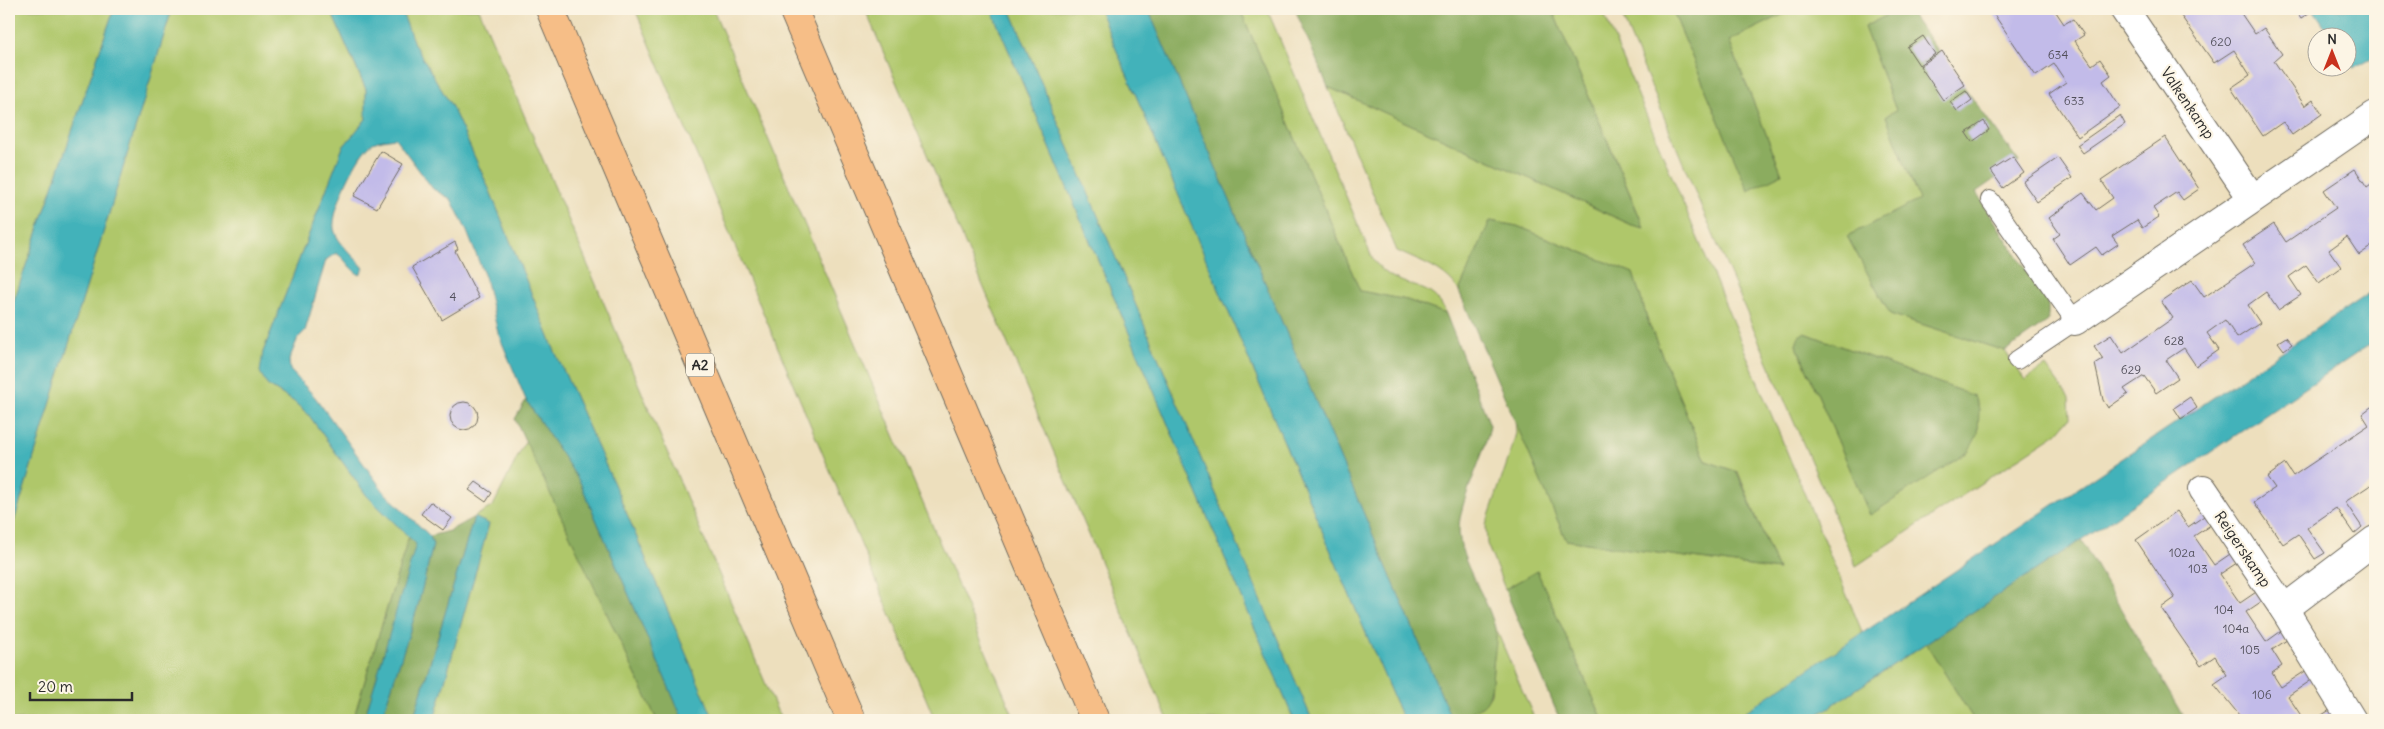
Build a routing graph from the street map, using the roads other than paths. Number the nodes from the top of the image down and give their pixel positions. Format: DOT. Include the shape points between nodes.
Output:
graph roads {
  1 [pos="550,9"];
  2 [pos="793,9"];
  3 [pos="2124,9"];
  4 [pos="2375,115"];
  5 [pos="2252,198"];
  6 [pos="1990,200"];
  7 [pos="2075,321"];
  8 [pos="2017,360"];
  9 [pos="2203,489"];
  10 [pos="2375,540"];
  11 [pos="2284,609"];
  12 [pos="851,720"];
  13 [pos="1095,720"];
  14 [pos="2352,720"];
  1 -- 12 [label="highway, A2"];
  2 -- 13 [label="highway"];
  3 -- 5 [label="street, Valkenkamp"];
  4 -- 5 [label="street"];
  5 -- 7 [label="street"];
  6 -- 7 [label="lane"];
  7 -- 8 [label="lane"];
  9 -- 11 [label="street, Reigerskamp"];
  10 -- 11 [label="street"];
  11 -- 14 [label="street, Reigerskamp"];
}
